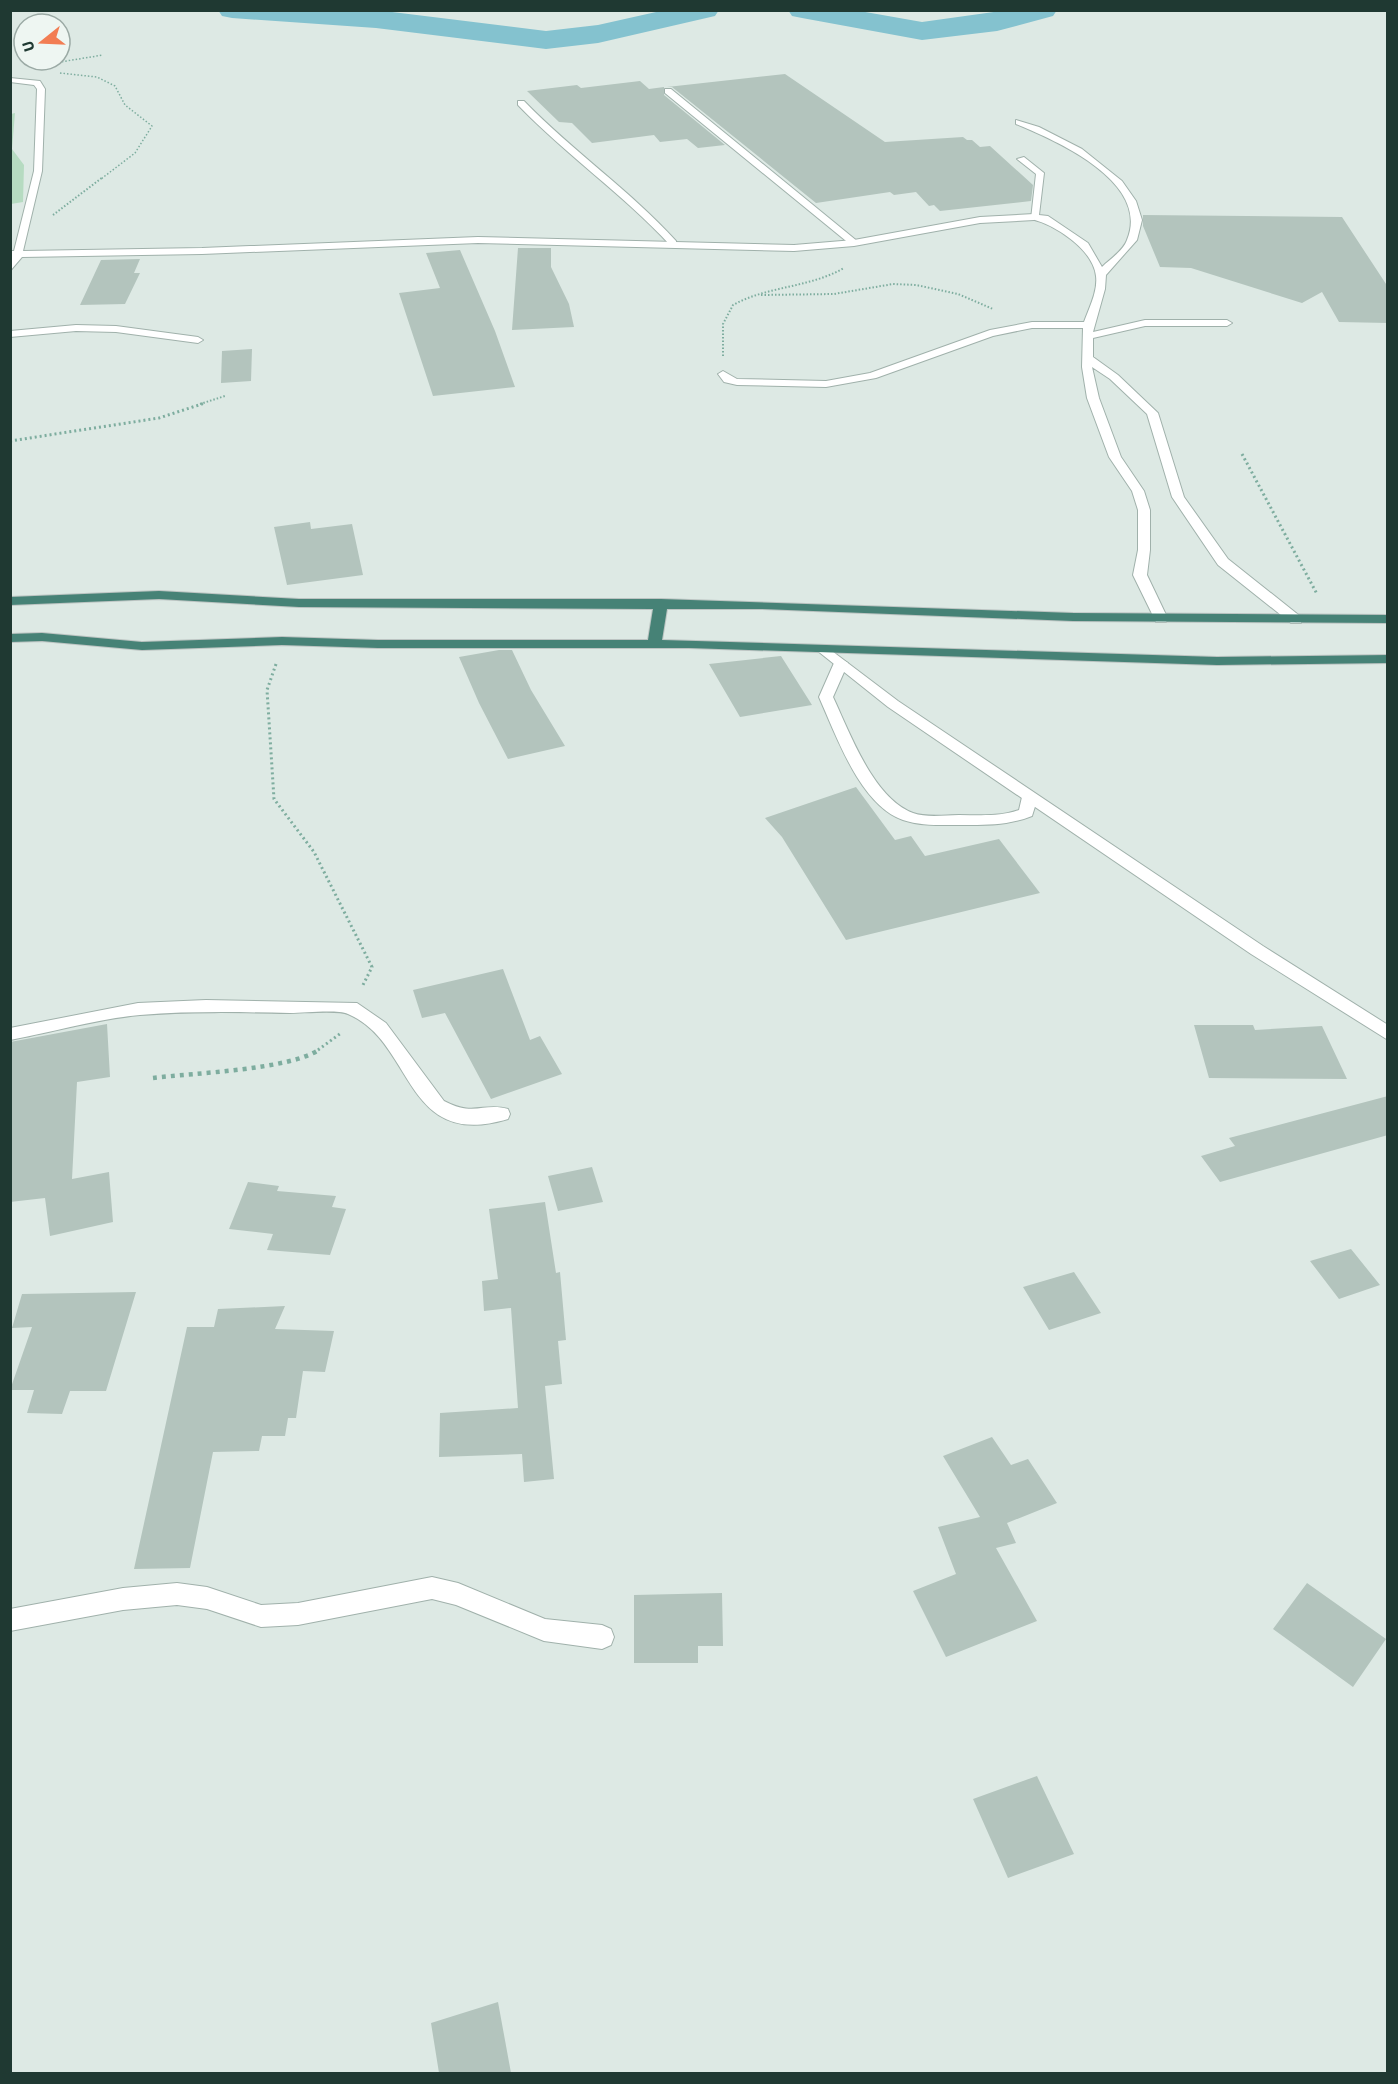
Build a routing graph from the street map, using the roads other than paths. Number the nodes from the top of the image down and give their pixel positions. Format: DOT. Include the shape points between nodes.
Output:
graph roads {
  1 [pos="10,80"];
  2 [pos="668,91"];
  3 [pos="520,103"];
  4 [pos="1019,122"];
  5 [pos="1021,159"];
  6 [pos="1034,217"];
  7 [pos="673,243"];
  8 [pos="854,243"];
  9 [pos="16,251"];
  10 [pos="10,268"];
  11 [pos="1101,274"];
  12 [pos="1227,323"];
  13 [pos="1088,331"];
  14 [pos="10,334"];
  15 [pos="198,340"];
  16 [pos="1087,358"];
  17 [pos="723,374"];
  18 [pos="10,601"];
  19 [pos="661,603"];
  20 [pos="1161,619"];
  21 [pos="1388,619"];
  22 [pos="1296,620"];
  23 [pos="10,638"];
  24 [pos="654,644"];
  25 [pos="824,649"];
  26 [pos="1388,659"];
  27 [pos="841,663"];
  28 [pos="1030,797"];
  29 [pos="1388,1034"];
  30 [pos="10,1035"];
  31 [pos="501,1114"];
  32 [pos="10,1620"];
  33 [pos="603,1637"];
  1 -- 9 [label="street" via="37,83 41,89 38,171"];
  2 -- 8 [label="street"];
  3 -- 7 [label="street" via="564,146 615,183"];
  4 -- 11 [label="street" via="1093,160 1118,179 1132,204 1137,226 1132,241"];
  5 -- 6 [label="street" via="1040,173"];
  6 -- 8 [label="street" via="980,220"];
  6 -- 11 [label="street" via="1046,218 1085,245"];
  7 -- 8 [label="street" via="794,248"];
  7 -- 9 [label="street" via="478,240 202,251"];
  9 -- 10 [label="street"];
  11 -- 13 [label="street"];
  12 -- 13 [label="street" via="1145,322"];
  13 -- 16 [label="street"];
  13 -- 17 [label="street" via="1032,325 990,333 872,376 826,384 737,382"];
  14 -- 15 [label="street" via="86,328"];
  16 -- 20 [label="street" via="1093,398 1115,457 1144,510 1140,575"];
  16 -- 22 [label="street" via="1152,413 1178,497 1223,562"];
  18 -- 19 [label="highway" via="159,595 299,603"];
  19 -- 20 [label="highway"];
  19 -- 24 [label="highway"];
  20 -- 22 [label="highway"];
  21 -- 22 [label="highway"];
  23 -- 24 [label="highway" via="142,646 282,641"];
  24 -- 25 [label="highway"];
  25 -- 26 [label="highway" via="1217,661"];
  25 -- 27 [label="street"];
  27 -- 28 [label="street" via="893,704"];
  27 -- 28 [label="street" via="826,697 868,781 891,807 908,817 934,820 1005,820 1026,813"];
  28 -- 29 [label="street"];
  30 -- 31 [label="street" via="138,1010 206,1006 351,1007 380,1027 436,1106 474,1118"];
  32 -- 33 [label="street" via="123,1599 177,1594 207,1598 261,1616 298,1614 432,1588 458,1594 544,1630"];
}
